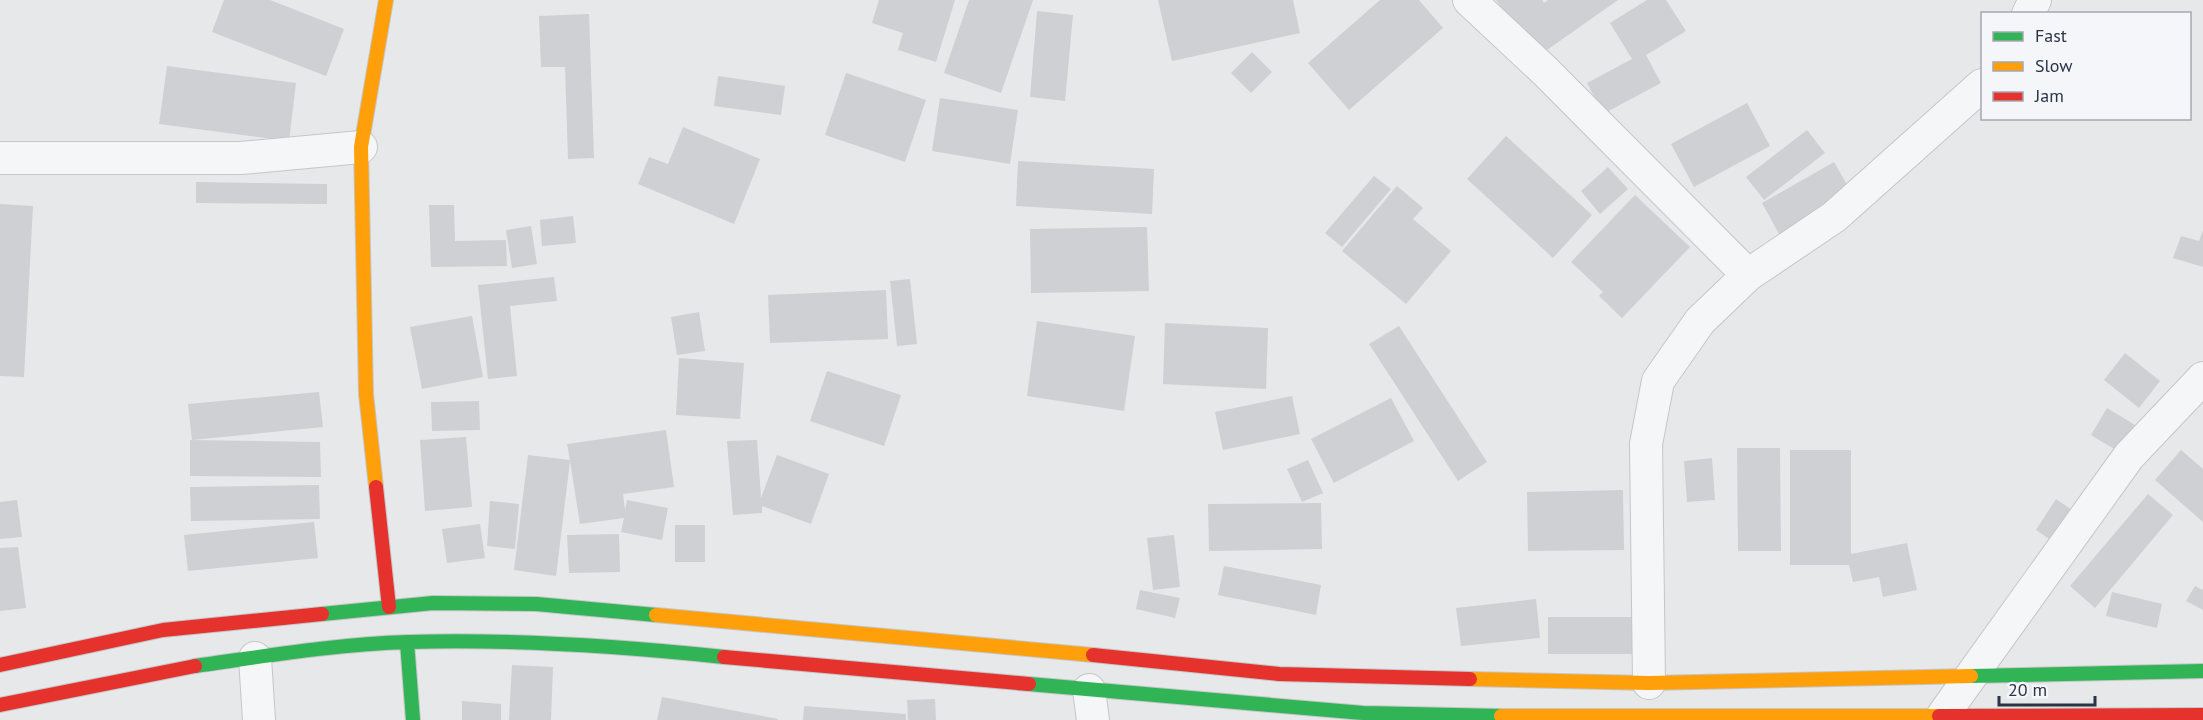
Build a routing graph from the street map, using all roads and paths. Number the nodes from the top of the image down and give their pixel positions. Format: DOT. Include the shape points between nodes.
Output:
graph roads {
  1 [pos="387,0"];
  2 [pos="1469,0"];
  3 [pos="1981,87"];
  4 [pos="361,147"];
  5 [pos="0,158"];
  6 [pos="1748,275"];
  7 [pos="2203,378"];
  8 [pos="389,607"];
  9 [pos="407,642"];
  10 [pos="255,658"];
  11 [pos="0,665"];
  12 [pos="2203,671"];
  13 [pos="1971,674"];
  14 [pos="1649,683"];
  15 [pos="0,705"];
  16 [pos="1091,705"];
  17 [pos="1943,715"];
  18 [pos="2203,715"];
  19 [pos="1636,718"];
  20 [pos="259,720"];
  21 [pos="413,720"];
  1 -- 4 [label="main road"];
  2 -- 6 [label="street"];
  3 -- 6 [label="street" via="1834,217"];
  4 -- 5 [label="street" via="241,158"];
  4 -- 8 [label="main road" via="366,394"];
  6 -- 14 [label="street" via="1700,321 1658,381 1646,444"];
  7 -- 13 [label="street" via="2129,456"];
  8 -- 11 [label="main road" via="163,630"];
  8 -- 14 [label="main road" via="433,603 536,604 1279,675"];
  9 -- 10 [label="main road" via="311,649"];
  9 -- 16 [label="main road" via="526,642 684,653"];
  9 -- 21 [label="main road"];
  10 -- 15 [label="main road" via="181,668"];
  10 -- 20 [label="street"];
  12 -- 13 [label="main road"];
  13 -- 14 [label="main road" via="1908,679"];
  13 -- 17 [label="street"];
  16 -- 19 [label="main road"];
  17 -- 18 [label="main road"];
  17 -- 19 [label="main road"];
}
